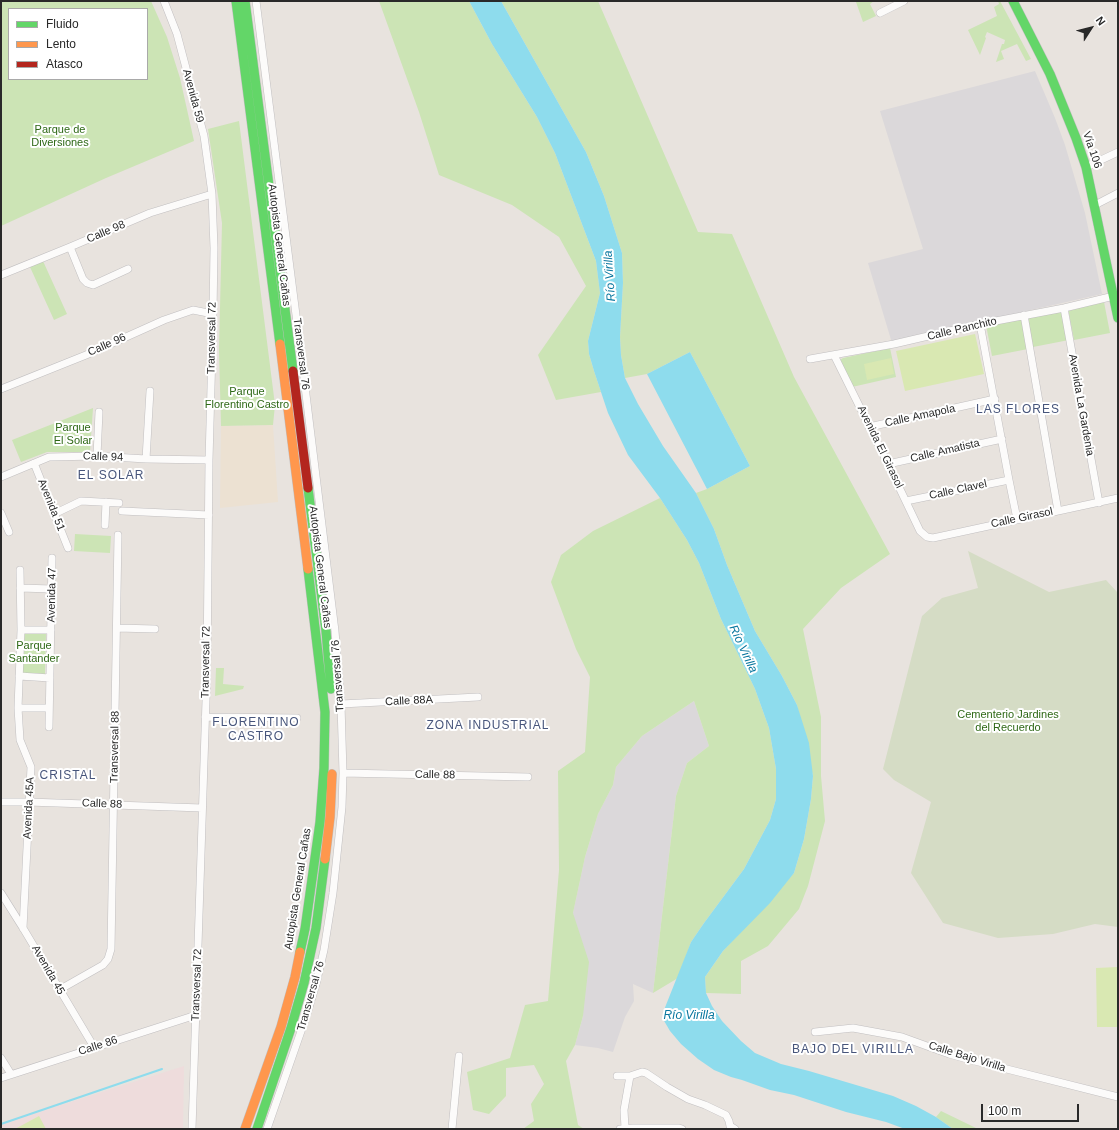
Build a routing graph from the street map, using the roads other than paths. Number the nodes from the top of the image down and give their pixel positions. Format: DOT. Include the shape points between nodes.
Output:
graph roads {
  1 [pos="164,1"];
  2 [pos="236,1"];
  3 [pos="245,1"];
  4 [pos="256,1"];
  5 [pos="904,1"];
  6 [pos="1013,1"];
  7 [pos="880,13"];
  8 [pos="1118,152"];
  9 [pos="1086,167"];
  10 [pos="1118,193"];
  11 [pos="212,194"];
  12 [pos="1095,205"];
  13 [pos="70,247"];
  14 [pos="128,270"];
  15 [pos="1,275"];
  16 [pos="1114,296"];
  17 [pos="1064,308"];
  18 [pos="213,314"];
  19 [pos="1024,315"];
  20 [pos="1118,318"];
  21 [pos="980,324"];
  22 [pos="834,355"];
  23 [pos="810,359"];
  24 [pos="1,389"];
  25 [pos="150,391"];
  26 [pos="995,400"];
  27 [pos="98,412"];
  28 [pos="869,426"];
  29 [pos="1002,439"];
  30 [pos="97,456"];
  31 [pos="146,459"];
  32 [pos="209,460"];
  33 [pos="34,463"];
  34 [pos="888,464"];
  35 [pos="1,477"];
  36 [pos="1009,480"];
  37 [pos="1118,498"];
  38 [pos="906,501"];
  39 [pos="106,502"];
  40 [pos="119,503"];
  41 [pos="1098,503"];
  42 [pos="1058,511"];
  43 [pos="122,512"];
  44 [pos="1,513"];
  45 [pos="54,514"];
  46 [pos="209,516"];
  47 [pos="1017,519"];
  48 [pos="105,524"];
  49 [pos="8,532"];
  50 [pos="118,535"];
  51 [pos="927,537"];
  52 [pos="68,548"];
  53 [pos="52,558"];
  54 [pos="20,570"];
  55 [pos="20,588"];
  56 [pos="52,589"];
  57 [pos="117,628"];
  58 [pos="155,629"];
  59 [pos="21,630"];
  60 [pos="51,630"];
  61 [pos="19,676"];
  62 [pos="50,678"];
  63 [pos="478,697"];
  64 [pos="340,704"];
  65 [pos="18,708"];
  66 [pos="49,708"];
  67 [pos="205,717"];
  68 [pos="297,718"];
  69 [pos="49,727"];
  70 [pos="342,773"];
  71 [pos="528,777"];
  72 [pos="1,802"];
  73 [pos="28,802"];
  74 [pos="114,804"];
  75 [pos="202,808"];
  76 [pos="1,893"];
  77 [pos="23,928"];
  78 [pos="60,990"];
  79 [pos="196,1015"];
  80 [pos="815,1032"];
  81 [pos="94,1047"];
  82 [pos="459,1056"];
  83 [pos="1,1058"];
  84 [pos="11,1074"];
  85 [pos="617,1076"];
  86 [pos="630,1076"];
  87 [pos="1,1078"];
  88 [pos="1118,1097"];
  89 [pos="731,1128"];
  90 [pos="192,1129"];
  91 [pos="245,1129"];
  92 [pos="257,1129"];
  93 [pos="267,1129"];
  94 [pos="452,1129"];
  95 [pos="623,1129"];
  96 [pos="682,1129"];
  1 -- 11 [label="street, Avenida 59" via="177,34 204,136"];
  2 -- 91 [label="main road, Autopista General Cañas" via="325,712 321,814 306,929 281,1027"];
  3 -- 92 [label="main road, Autopista General Cañas" via="326,631 333,712 330,817 316,928 291,1028"];
  4 -- 64 [label="street, Transversal 76" via="333,615"];
  5 -- 7 [label="street"];
  6 -- 9 [label="main road, Vía 106" via="1050,74"];
  8 -- 9 [label="street"];
  9 -- 12 [label="main road, Vía 106"];
  10 -- 12 [label="street"];
  11 -- 13 [label="street, Calle 98" via="150,213"];
  11 -- 18 [label="street, Transversal 72"];
  12 -- 16 [label="main road, Vía 106"];
  13 -- 14 [label="street" via="86,283 93,285"];
  13 -- 15 [label="street, Calle 98"];
  16 -- 17 [label="street, Calle Panchito"];
  16 -- 20 [label="main road, Vía 106"];
  17 -- 19 [label="street, Calle Panchito"];
  17 -- 41 [label="street, Avenida La Gardenia"];
  18 -- 24 [label="street, Calle 96" via="193,310 164,320"];
  18 -- 32 [label="street, Transversal 72"];
  19 -- 21 [label="street, Calle Panchito"];
  19 -- 42 [label="street"];
  21 -- 22 [label="street, Calle Panchito"];
  21 -- 26 [label="street"];
  22 -- 23 [label="street, Calle Panchito"];
  22 -- 28 [label="street, Avenida El Girasol"];
  25 -- 31 [label="street"];
  26 -- 28 [label="street, Calle Amapola"];
  26 -- 29 [label="street"];
  27 -- 30 [label="street"];
  28 -- 34 [label="street, Avenida El Girasol"];
  29 -- 34 [label="street, Calle Amatista"];
  29 -- 36 [label="street"];
  30 -- 31 [label="street, Calle 94"];
  30 -- 33 [label="street, Calle 94" via="49,457"];
  31 -- 32 [label="street, Calle 94"];
  32 -- 46 [label="street, Transversal 72"];
  33 -- 35 [label="street, Calle 94"];
  33 -- 45 [label="street, Avenida 51"];
  34 -- 38 [label="street, Avenida El Girasol"];
  36 -- 38 [label="street, Calle Clavel"];
  36 -- 47 [label="street"];
  37 -- 41 [label="street, Calle Girasol"];
  38 -- 51 [label="street, Avenida El Girasol" via="920,532"];
  39 -- 40 [label="street"];
  39 -- 45 [label="street" via="80,501"];
  39 -- 48 [label="street"];
  41 -- 42 [label="street, Calle Girasol"];
  42 -- 47 [label="street, Calle Girasol"];
  43 -- 46 [label="street"];
  44 -- 49 [label="street"];
  45 -- 52 [label="street, Avenida 51"];
  46 -- 67 [label="street, Transversal 72"];
  47 -- 51 [label="street, Calle Girasol" via="933,538"];
  50 -- 57 [label="street, Transversal 88"];
  53 -- 56 [label="street, Avenida 47"];
  54 -- 55 [label="street, Avenida 45A"];
  55 -- 56 [label="street"];
  55 -- 59 [label="street, Avenida 45A"];
  56 -- 60 [label="street, Avenida 47"];
  57 -- 58 [label="street"];
  57 -- 74 [label="street, Transversal 88"];
  59 -- 60 [label="street"];
  59 -- 61 [label="street, Avenida 45A"];
  60 -- 62 [label="street, Avenida 47"];
  61 -- 62 [label="street"];
  61 -- 65 [label="street, Avenida 45A"];
  62 -- 66 [label="street, Avenida 47"];
  63 -- 64 [label="street, Calle 88A"];
  64 -- 70 [label="street, Transversal 76"];
  65 -- 66 [label="street"];
  65 -- 73 [label="street, Avenida 45A" via="20,740 31,767"];
  66 -- 69 [label="street, Avenida 47"];
  67 -- 68 [label="street"];
  67 -- 75 [label="street, Transversal 72"];
  70 -- 71 [label="street, Calle 88"];
  70 -- 93 [label="street, Transversal 76" via="342,807 324,950 308,1014"];
  72 -- 73 [label="street, Calle 88"];
  73 -- 74 [label="street, Calle 88"];
  73 -- 77 [label="street, Avenida 45A"];
  74 -- 75 [label="street, Calle 88"];
  74 -- 78 [label="street, Transversal 88" via="111,949 103,965"];
  75 -- 79 [label="street, Transversal 72"];
  76 -- 77 [label="street, Avenida 45"];
  77 -- 78 [label="street, Avenida 45"];
  78 -- 81 [label="street, Avenida 45"];
  79 -- 81 [label="street, Calle 86"];
  79 -- 90 [label="street, Transversal 72"];
  80 -- 88 [label="street, Calle Bajo Virilla" via="853,1028 902,1037 949,1054"];
  81 -- 84 [label="street, Calle 86"];
  82 -- 94 [label="street"];
  83 -- 84 [label="street"];
  84 -- 87 [label="street, Calle 86"];
  85 -- 86 [label="street"];
  86 -- 89 [label="street" via="646,1073 667,1088 726,1115"];
  86 -- 95 [label="street"];
  95 -- 96 [label="street"];
}
